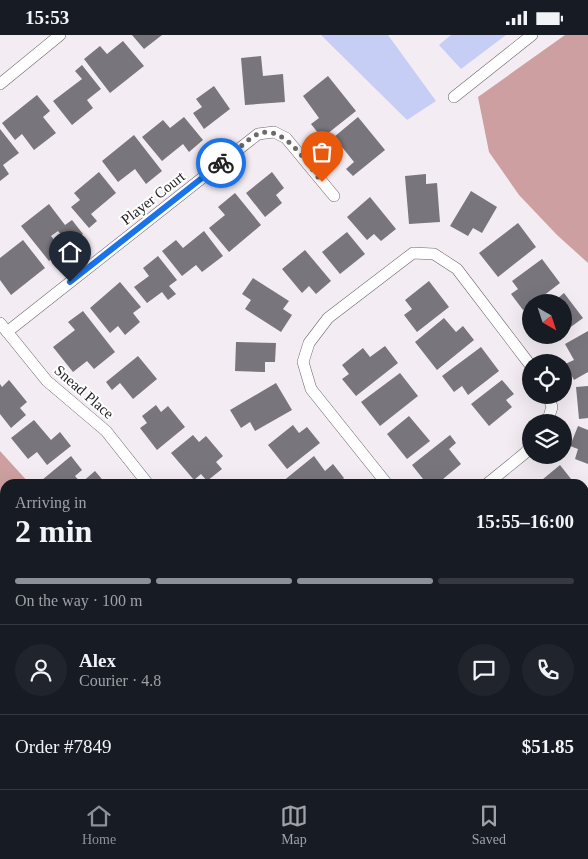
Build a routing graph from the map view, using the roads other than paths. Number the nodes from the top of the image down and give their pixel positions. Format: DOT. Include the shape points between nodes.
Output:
graph roads {
  1 [pos="60,35"];
  2 [pos="532,35"];
  3 [pos="0,84"];
  4 [pos="454,97"];
  5 [pos="334,196"];
  6 [pos="4,327"];
  7 [pos="522,355"];
  8 [pos="522,455"];
  9 [pos="144,479"];
  10 [pos="383,479"];
  11 [pos="492,479"];
  1 -- 3 [label="street"];
  2 -- 4 [label="street"];
  5 -- 6 [label="street, Player Court" via="286,138 274,132 258,134"];
  6 -- 9 [label="street, Snead Place" via="47,381 106,431"];
  7 -- 10 [label="street" via="457,269 434,254 413,253 328,318 309,343 303,362 311,389"];
  8 -- 11 [label="street"];
}
